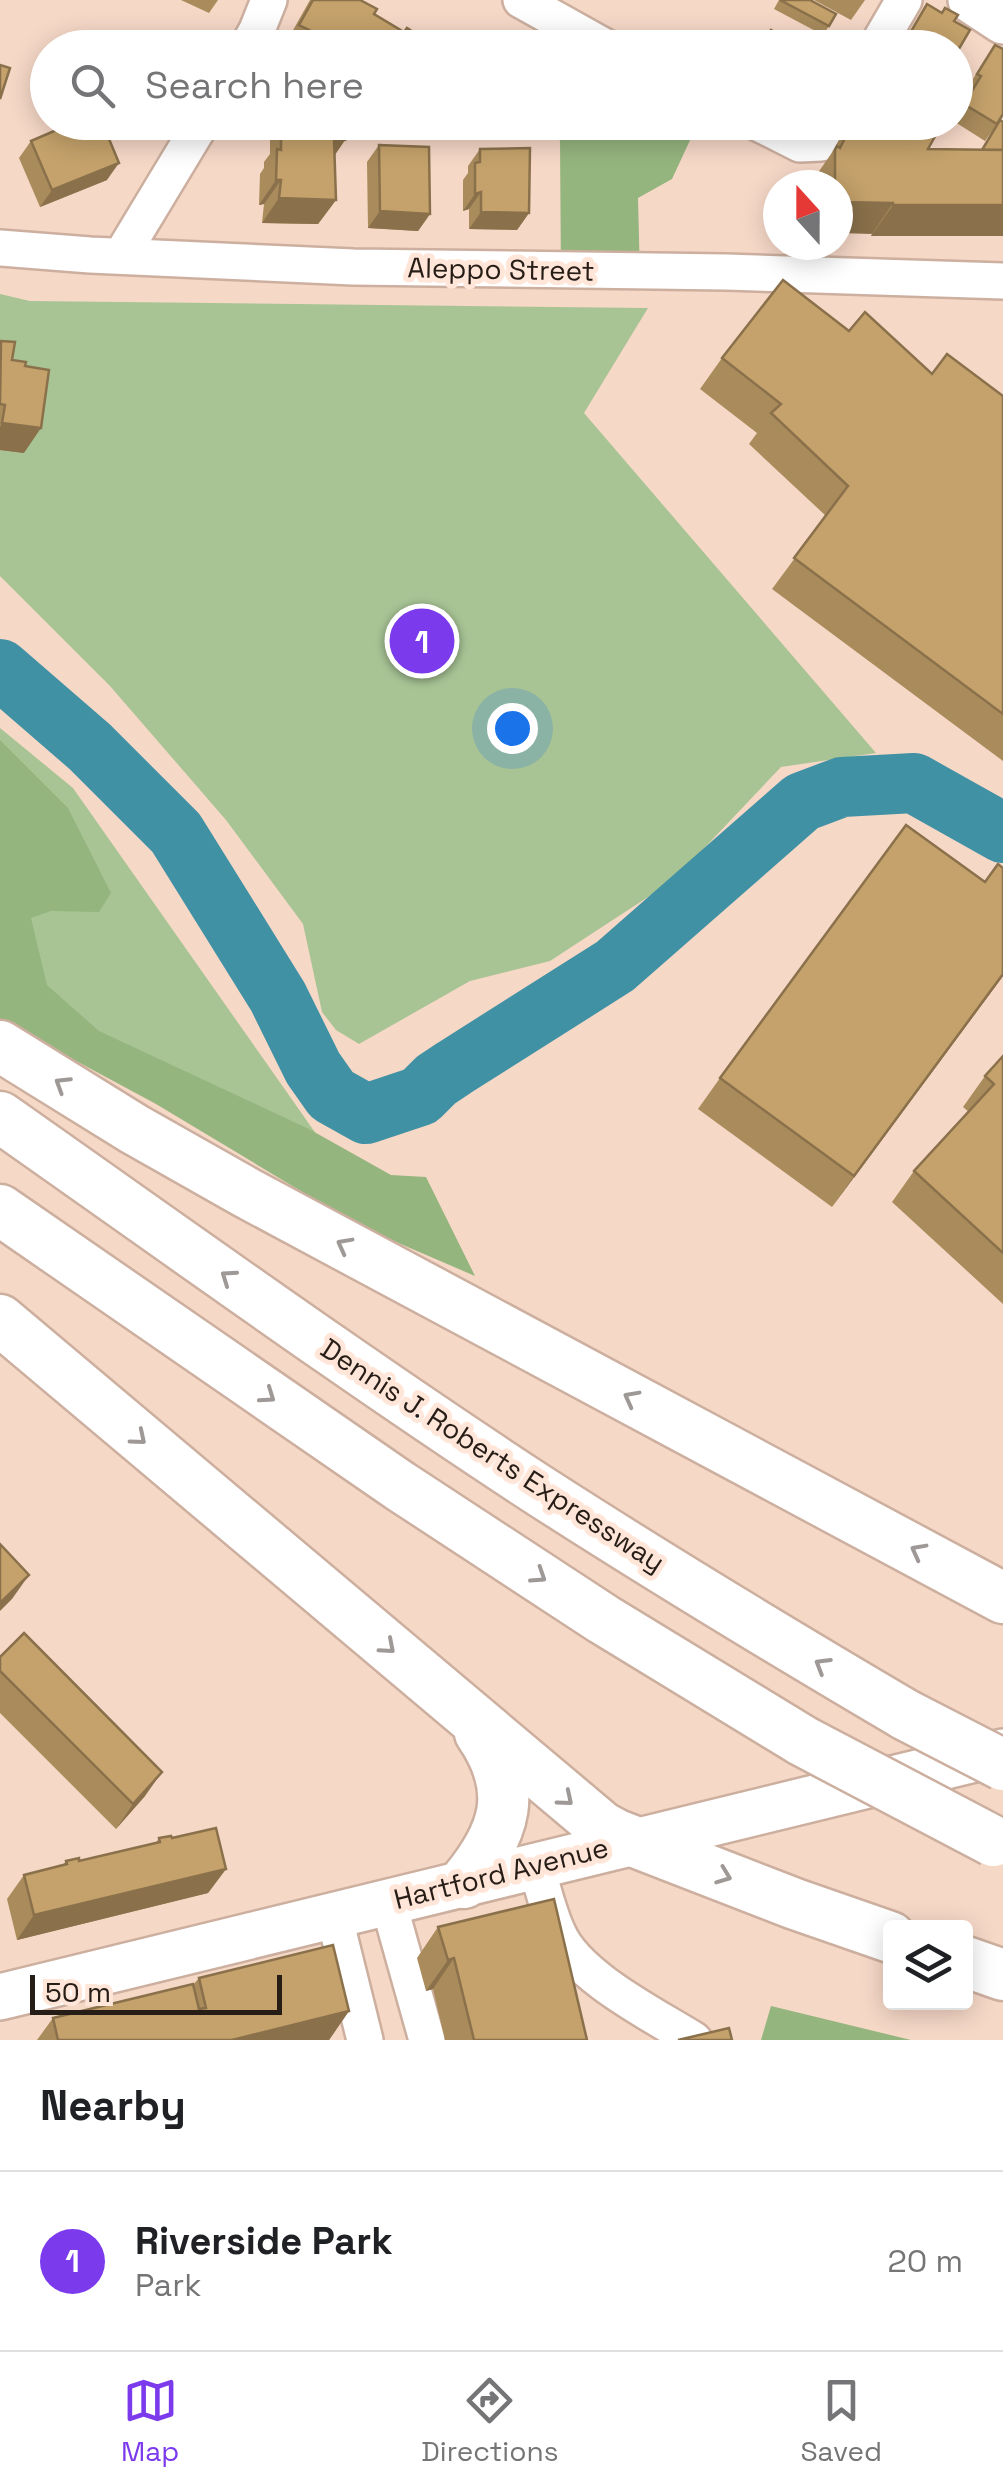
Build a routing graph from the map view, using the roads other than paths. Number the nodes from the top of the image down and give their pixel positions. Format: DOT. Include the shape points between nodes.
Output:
graph roads {
  1 [pos="269,0"];
  2 [pos="521,0"];
  3 [pos="904,0"];
  4 [pos="971,0"];
  5 [pos="1003,21"];
  6 [pos="257,30"];
  7 [pos="575,30"];
  8 [pos="886,30"];
  9 [pos="191,140"];
  10 [pos="792,140"];
  11 [pos="823,140"];
  12 [pos="0,248"];
  13 [pos="121,256"];
  14 [pos="1003,281"];
  15 [pos="0,1046"];
  16 [pos="0,1117"];
  17 [pos="0,1210"];
  18 [pos="0,1320"];
  19 [pos="1003,1598"];
  20 [pos="465,1713"];
  21 [pos="1003,1752"];
  22 [pos="1003,1765"];
  23 [pos="633,1841"];
  24 [pos="998,1843"];
  25 [pos="536,1865"];
  26 [pos="464,1883"];
  27 [pos="388,1901"];
  28 [pos="334,1915"];
  29 [pos="883,1935"];
  30 [pos="973,1964"];
  31 [pos="1003,1975"];
  32 [pos="0,1997"];
  33 [pos="366,2040"];
  34 [pos="427,2040"];
  35 [pos="694,2040"];
  1 -- 6 [label="street"];
  2 -- 7 [label="street"];
  3 -- 8 [label="street"];
  4 -- 5 [label="main road"];
  9 -- 13 [label="street"];
  10 -- 11 [label="street"];
  12 -- 13 [label="street, Aleppo Street"];
  13 -- 14 [label="street, Aleppo Street"];
  19 -- 15 [label="highway, one-way" via="219,1178"];
  22 -- 16 [label="highway, Dennis J. Roberts Expressway, one-way, bridge" via="742,1618 536,1488"];
  17 -- 24 [label="highway, one-way, bridge" via="604,1619 803,1741"];
  18 -- 20 [label="highway, one-way"];
  20 -- 23 [label="highway, one-way" via="602,1827"];
  20 -- 26 [label="highway" via="492,1751 505,1790 497,1830"];
  21 -- 23 [label="main road, Hartford Avenue"];
  23 -- 25 [label="main road, Hartford Avenue"];
  23 -- 29 [label="highway, one-way"];
  25 -- 26 [label="main road, Hartford Avenue"];
  25 -- 35 [label="street" via="558,1936 574,1959"];
  26 -- 27 [label="main road, Hartford Avenue"];
  27 -- 28 [label="main road, Hartford Avenue"];
  27 -- 34 [label="street"];
  28 -- 32 [label="main road, Hartford Avenue"];
  28 -- 33 [label="street"];
  30 -- 31 [label="highway"];
}
